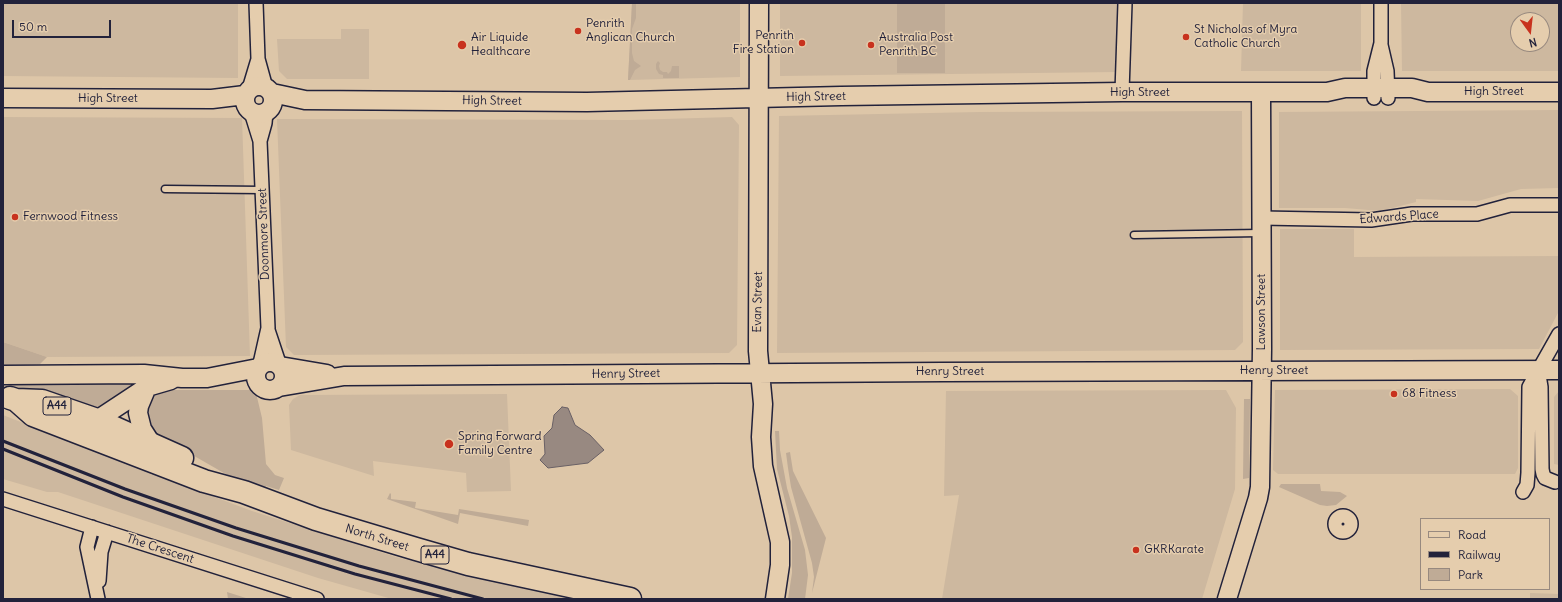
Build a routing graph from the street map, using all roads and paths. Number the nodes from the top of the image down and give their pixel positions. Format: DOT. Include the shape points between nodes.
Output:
graph roads {
  1 [pos="256,3"];
  2 [pos="759,3"];
  3 [pos="1125,3"];
  4 [pos="1381,3"];
  5 [pos="1122,92"];
  6 [pos="1559,92"];
  7 [pos="1261,93"];
  8 [pos="1381,93"];
  9 [pos="3,98"];
  10 [pos="758,98"];
  11 [pos="258,100"];
  12 [pos="165,189"];
  13 [pos="262,190"];
  14 [pos="1559,205"];
  15 [pos="1262,225"];
  16 [pos="1134,235"];
  17 [pos="268,328"];
  18 [pos="1559,334"];
  19 [pos="280,366"];
  20 [pos="258,368"];
  21 [pos="1538,369"];
  22 [pos="1559,370"];
  23 [pos="1262,371"];
  24 [pos="760,373"];
  25 [pos="3,374"];
  26 [pos="210,377"];
  27 [pos="341,377"];
  28 [pos="182,378"];
  29 [pos="261,386"];
  30 [pos="147,387"];
  31 [pos="279,387"];
  32 [pos="10,398"];
  33 [pos="97,420"];
  34 [pos="54,423"];
  35 [pos="150,443"];
  36 [pos="1555,482"];
  37 [pos="244,492"];
  38 [pos="1523,492"];
  39 [pos="3,499"];
  40 [pos="92,527"];
  41 [pos="108,532"];
  42 [pos="298,596"];
  43 [pos="97,597"];
  44 [pos="313,598"];
  45 [pos="630,599"];
  46 [pos="775,599"];
  47 [pos="1227,599"];
  1 -- 11 [label="street"];
  2 -- 10 [label="street, Evan Street"];
  3 -- 5 [label="street"];
  4 -- 8 [label="street" via="1381,43 1374,71"];
  5 -- 7 [label="street, High Street"];
  5 -- 10 [label="street, High Street"];
  6 -- 8 [label="street, High Street" via="1428,92 1412,98"];
  7 -- 8 [label="street, High Street" via="1327,92 1345,88"];
  7 -- 15 [label="street, Lawson Street"];
  9 -- 11 [label="street, High Street"];
  10 -- 11 [label="street, High Street" via="587,102"];
  10 -- 24 [label="street, Evan Street"];
  11 -- 13 [label="street, Doonmore Street"];
  12 -- 13 [label="lane"];
  13 -- 17 [label="street, Doonmore Street"];
  14 -- 15 [label="street, Edwards Place" via="1510,205 1478,214 1412,214 1371,220"];
  15 -- 16 [label="lane"];
  15 -- 23 [label="street, Lawson Street"];
  17 -- 19 [label="street, Doonmore Street"];
  17 -- 20 [label="street, Doonmore Street"];
  18 -- 21 [label="street"];
  19 -- 20 [label="street" via="271,362"];
  19 -- 27 [label="street, Henry Street"];
  19 -- 31 [label="street" via="284,377"];
  20 -- 26 [label="street"];
  20 -- 29 [label="street" via="256,380"];
  21 -- 22 [label="street, Henry Street"];
  21 -- 23 [label="street, Henry Street"];
  21 -- 36 [label="street" via="1541,387 1542,469 1546,478"];
  21 -- 38 [label="street" via="1529,387 1528,473 1527,485"];
  23 -- 24 [label="street, Henry Street"];
  23 -- 47 [label="street, Lawson Street" via="1260,492"];
  24 -- 27 [label="street, Henry Street"];
  24 -- 46 [label="street, Evan Street" via="763,466 780,542 780,565"];
  25 -- 28 [label="street" via="144,374"];
  26 -- 28 [label="street"];
  26 -- 29 [label="street"];
  27 -- 31 [label="street, Henry Street"];
  28 -- 30 [label="street"];
  29 -- 31 [label="street" via="271,390"];
  30 -- 33 [label="street"];
  30 -- 35 [label="street" via="138,413"];
  32 -- 33 [label="highway, A44" via="42,401"];
  32 -- 34 [label="highway, A44" via="33,415"];
  33 -- 34 [label="street" via="75,425"];
  33 -- 35 [label="highway, North Street / A44"];
  34 -- 37 [label="highway, North Street / A44" via="204,481"];
  35 -- 37 [label="highway, North Street / A44" via="211,472"];
  37 -- 45 [label="highway, North Street / A44" via="316,519 423,552 501,572"];
  39 -- 40 [label="street, The Crescent"];
  40 -- 41 [label="street, The Crescent"];
  40 -- 43 [label="street" via="87,547"];
  41 -- 42 [label="street, The Crescent"];
  41 -- 43 [label="street" via="101,552"];
  42 -- 44 [label="street, The Crescent"];
}
